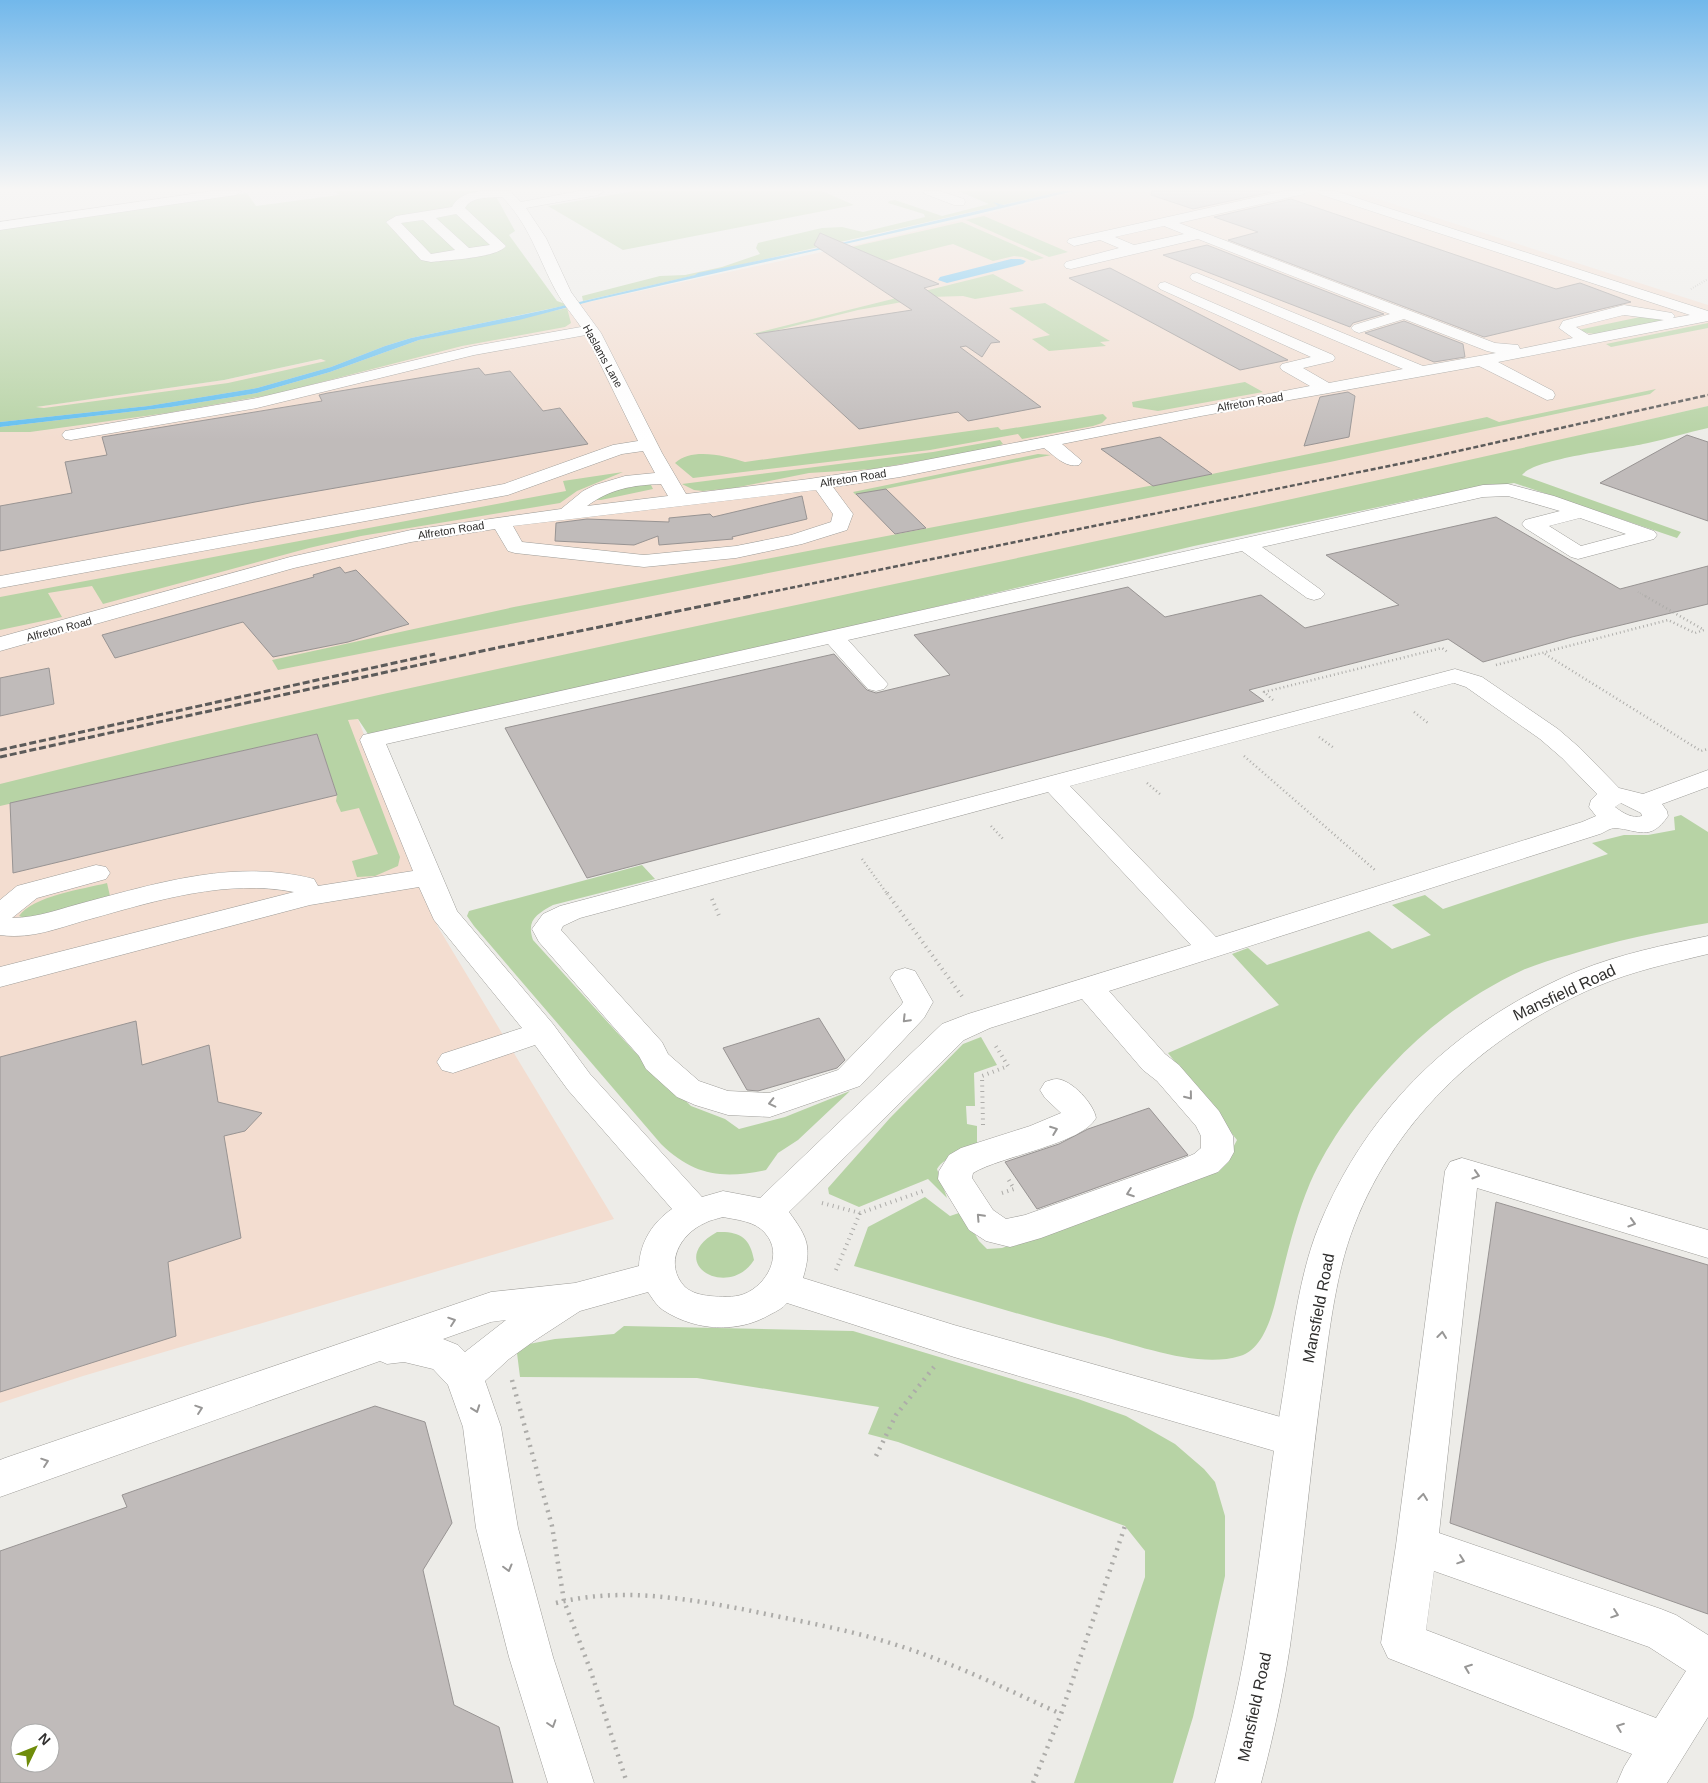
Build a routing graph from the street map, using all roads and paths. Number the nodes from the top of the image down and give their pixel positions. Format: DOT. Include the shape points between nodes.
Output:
graph roads {
  1 [pos="556,274"];
  2 [pos="1300,274"];
  3 [pos="1579,274"];
  4 [pos="1305,276"];
  5 [pos="1198,277"];
  6 [pos="1708,278"];
  7 [pos="1280,282"];
  8 [pos="1166,286"];
  9 [pos="1689,293"];
  10 [pos="1406,314"];
  11 [pos="1708,316"];
  12 [pos="1688,321"];
  13 [pos="1359,328"];
  14 [pos="590,330"];
  15 [pos="1588,341"];
  16 [pos="1544,349"];
  17 [pos="1481,360"];
  18 [pos="1422,371"];
  19 [pos="1326,388"];
  20 [pos="1546,395"];
  21 [pos="71,435"];
  22 [pos="1048,442"];
  23 [pos="657,449"];
  24 [pos="1073,461"];
  25 [pos="668,478"];
  26 [pos="821,483"];
  27 [pos="680,500"];
  28 [pos="1581,512"];
  29 [pos="567,514"];
  30 [pos="500,522"];
  31 [pos="1245,544"];
  32 [pos="0,582"];
  33 [pos="1314,594"];
  34 [pos="833,636"];
  35 [pos="0,644"];
  36 [pos="1545,653"];
  37 [pos="876,684"];
  38 [pos="1224,738"];
  39 [pos="1708,750"];
  40 [pos="1708,778"];
  41 [pos="1054,784"];
  42 [pos="1613,807"];
  43 [pos="846,839"];
  44 [pos="96,873"];
  45 [pos="428,878"];
  46 [pos="1397,889"];
  47 [pos="310,896"];
  48 [pos="0,914"];
  49 [pos="0,926"];
  50 [pos="1708,945"];
  51 [pos="1211,950"];
  52 [pos="0,977"];
  53 [pos="905,978"];
  54 [pos="1089,988"];
  55 [pos="980,1021"];
  56 [pos="542,1032"];
  57 [pos="454,1062"];
  58 [pos="1056,1090"];
  59 [pos="931,1194"];
  60 [pos="777,1202"];
  61 [pos="694,1211"];
  62 [pos="860,1213"];
  63 [pos="1708,1244"];
  64 [pos="658,1275"];
  65 [pos="780,1286"];
  66 [pos="574,1298"];
  67 [pos="825,1301"];
  68 [pos="954,1341"];
  69 [pos="503,1343"];
  70 [pos="373,1349"];
  71 [pos="464,1376"];
  72 [pos="1295,1439"];
  73 [pos="876,1456"];
  74 [pos="0,1479"];
  75 [pos="1125,1526"];
  76 [pos="1417,1545"];
  77 [pos="564,1600"];
  78 [pos="520,1614"];
  79 [pos="1708,1660"];
  80 [pos="1708,1677"];
  81 [pos="1061,1714"];
  82 [pos="1665,1744"];
  83 [pos="571,1783"];
  84 [pos="627,1783"];
  85 [pos="1033,1783"];
  86 [pos="1238,1783"];
  87 [pos="1640,1783"];
  1 -- 14 [label="street, Haslams Lane"];
  2 -- 4 [label="street"];
  3 -- 11 [label="street"];
  4 -- 7 [label="street"];
  4 -- 10 [label="street"];
  5 -- 18 [label="street"];
  6 -- 9 [label="path" via="1691,288"];
  8 -- 19 [label="street" via="1327,358 1288,367"];
  10 -- 13 [label="street"];
  10 -- 16 [label="street" via="1493,348"];
  11 -- 12 [label="street, Alfreton Road"];
  12 -- 15 [label="street, Alfreton Road"];
  12 -- 15 [label="street" via="1624,310 1568,324 1567,328"];
  14 -- 21 [label="street" via="479,350 282,397"];
  14 -- 23 [label="street, Haslams Lane"];
  15 -- 16 [label="street, Alfreton Road"];
  16 -- 17 [label="street, Alfreton Road"];
  17 -- 18 [label="street, Alfreton Road"];
  17 -- 20 [label="street"];
  18 -- 19 [label="street, Alfreton Road"];
  19 -- 22 [label="street, Alfreton Road"];
  22 -- 24 [label="street"];
  22 -- 26 [label="street, Alfreton Road"];
  23 -- 25 [label="street, Haslams Lane"];
  23 -- 32 [label="street" via="619,449 508,489"];
  25 -- 27 [label="street, Haslams Lane"];
  25 -- 29 [label="street" via="614,483 597,489"];
  26 -- 27 [label="street, Alfreton Road"];
  26 -- 30 [label="street" via="843,514 840,526 795,540 709,556 644,561 515,547"];
  27 -- 29 [label="street, Alfreton Road"];
  28 -- 31 [label="street" via="1508,490 1483,491"];
  29 -- 30 [label="street, Alfreton Road"];
  30 -- 35 [label="street, Alfreton Road" via="342,550"];
  31 -- 33 [label="street"];
  31 -- 34 [label="street"];
  34 -- 37 [label="street"];
  34 -- 45 [label="street" via="372,740"];
  36 -- 39 [label="path" via="1701,752"];
  38 -- 41 [label="street"];
  38 -- 42 [label="street" via="1448,678 1462,677 1484,688 1549,734 1571,753"];
  38 -- 46 [label="path"];
  40 -- 42 [label="street" via="1644,802 1628,797"];
  41 -- 43 [label="street"];
  41 -- 51 [label="street"];
  42 -- 46 [label="street" via="1591,828"];
  53 -- 43 [label="street, one-way" via="918,1002 913,1011 849,1078 770,1105 728,1103 688,1089 657,1062 651,1050 546,929 559,916 570,912"];
  43 -- 55 [label="path"];
  44 -- 48 [label="street" via="27,892"];
  45 -- 47 [label="street"];
  45 -- 56 [label="street" via="444,914"];
  46 -- 51 [label="street"];
  47 -- 49 [label="street" via="304,885 284,879 254,878 190,886 37,925"];
  47 -- 52 [label="street"];
  50 -- 72 [label="street, Mansfield Road" via="1610,969 1565,988 1511,1017 1442,1070 1396,1119 1357,1180 1337,1226 1322,1273"];
  51 -- 54 [label="street"];
  54 -- 55 [label="street"];
  54 -- 58 [label="street, one-way" via="1208,1119 1217,1136 1217,1152 1192,1170 1126,1194 1029,1228 1010,1233 998,1231 981,1220 969,1204 955,1179 956,1171 973,1157 1042,1135 1080,1118 1079,1111"];
  55 -- 60 [label="street" via="953,1032 939,1043"];
  56 -- 57 [label="street"];
  56 -- 61 [label="street" via="579,1082"];
  59 -- 62 [label="path" via="925,1189"];
  60 -- 61 [label="street" via="724,1204"];
  60 -- 62 [label="path" via="825,1204"];
  60 -- 65 [label="street" via="780,1224 792,1254 790,1271"];
  61 -- 64 [label="street" via="676,1222 662,1238 656,1256"];
  62 -- 67 [label="path"];
  76 -- 63 [label="street, one-way" via="1462,1171"];
  64 -- 65 [label="street" via="667,1291 682,1304 716,1313 746,1309 765,1300"];
  64 -- 66 [label="street"];
  65 -- 67 [label="street"];
  66 -- 69 [label="street"];
  70 -- 66 [label="street, one-way" via="491,1307"];
  67 -- 68 [label="street"];
  68 -- 72 [label="street"];
  68 -- 73 [label="path" via="896,1415"];
  69 -- 71 [label="street"];
  69 -- 77 [label="path" via="552,1526"];
  70 -- 71 [label="street" via="404,1346 445,1356"];
  74 -- 70 [label="street, one-way"];
  71 -- 78 [label="street, one-way" via="482,1427 497,1528"];
  72 -- 86 [label="street, Mansfield Road" via="1264,1670"];
  75 -- 81 [label="path"];
  76 -- 79 [label="street, one-way" via="1661,1630"];
  82 -- 76 [label="street, one-way" via="1403,1643"];
  77 -- 78 [label="path"];
  77 -- 81 [label="path" via="616,1594 690,1600 863,1635 976,1675"];
  77 -- 84 [label="path"];
  78 -- 83 [label="street, one-way"];
  80 -- 82 [label="street"];
  81 -- 85 [label="path"];
  82 -- 87 [label="street"];
}
